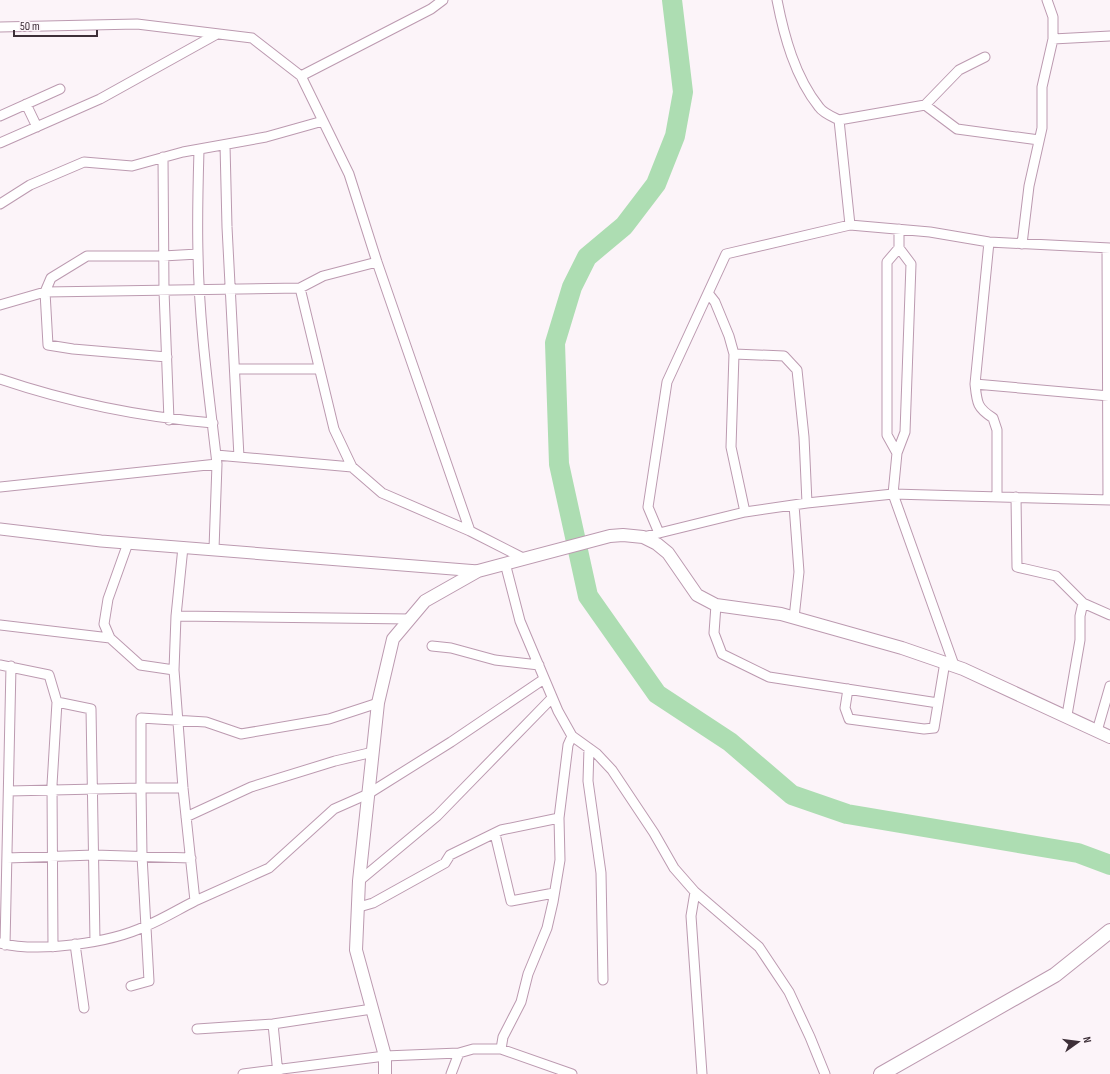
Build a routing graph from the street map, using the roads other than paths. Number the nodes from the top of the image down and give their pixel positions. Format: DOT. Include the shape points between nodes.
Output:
graph roads {
  1 [pos="443,0"];
  2 [pos="777,0"];
  3 [pos="1047,0"];
  4 [pos="0,28"];
  5 [pos="217,34"];
  6 [pos="1110,36"];
  7 [pos="1053,39"];
  8 [pos="985,57"];
  9 [pos="301,76"];
  10 [pos="60,89"];
  11 [pos="26,104"];
  12 [pos="925,105"];
  13 [pos="0,116"];
  14 [pos="839,120"];
  15 [pos="323,121"];
  16 [pos="37,127"];
  17 [pos="1039,140"];
  18 [pos="0,143"];
  19 [pos="225,145"];
  20 [pos="199,150"];
  21 [pos="163,157"];
  22 [pos="0,204"];
  23 [pos="850,225"];
  24 [pos="899,229"];
  25 [pos="989,242"];
  26 [pos="1022,244"];
  27 [pos="899,248"];
  28 [pos="1108,248"];
  29 [pos="198,254"];
  30 [pos="163,256"];
  31 [pos="377,262"];
  32 [pos="300,288"];
  33 [pos="200,290"];
  34 [pos="230,290"];
  35 [pos="164,291"];
  36 [pos="46,292"];
  37 [pos="708,293"];
  38 [pos="0,305"];
  39 [pos="1109,338"];
  40 [pos="734,354"];
  41 [pos="167,357"];
  42 [pos="235,369"];
  43 [pos="319,369"];
  44 [pos="0,378"];
  45 [pos="975,384"];
  46 [pos="1109,396"];
  47 [pos="169,420"];
  48 [pos="212,423"];
  49 [pos="897,453"];
  50 [pos="239,457"];
  51 [pos="216,459"];
  52 [pos="352,467"];
  53 [pos="0,487"];
  54 [pos="893,494"];
  55 [pos="997,496"];
  56 [pos="1016,497"];
  57 [pos="1109,500"];
  58 [pos="807,503"];
  59 [pos="794,505"];
  60 [pos="745,512"];
  61 [pos="0,529"];
  62 [pos="470,531"];
  63 [pos="659,533"];
  64 [pos="643,537"];
  65 [pos="128,543"];
  66 [pos="183,547"];
  67 [pos="214,550"];
  68 [pos="523,558"];
  69 [pos="505,563"];
  70 [pos="478,571"];
  71 [pos="1083,603"];
  72 [pos="716,605"];
  73 [pos="1110,614"];
  74 [pos="176,616"];
  75 [pos="794,618"];
  76 [pos="410,619"];
  77 [pos="0,625"];
  78 [pos="110,638"];
  79 [pos="432,646"];
  80 [pos="949,664"];
  81 [pos="0,665"];
  82 [pos="539,665"];
  83 [pos="10,666"];
  84 [pos="174,670"];
  85 [pos="544,679"];
  86 [pos="1110,686"];
  87 [pos="848,689"];
  88 [pos="552,698"];
  89 [pos="57,702"];
  90 [pos="378,703"];
  91 [pos="938,703"];
  92 [pos="1067,716"];
  93 [pos="179,720"];
  94 [pos="1097,732"];
  95 [pos="572,736"];
  96 [pos="1110,737"];
  97 [pos="590,748"];
  98 [pos="373,752"];
  99 [pos="91,788"];
  100 [pos="142,788"];
  101 [pos="183,788"];
  102 [pos="52,790"];
  103 [pos="8,791"];
  104 [pos="368,794"];
  105 [pos="186,817"];
  106 [pos="559,818"];
  107 [pos="495,834"];
  108 [pos="94,855"];
  109 [pos="142,856"];
  110 [pos="52,857"];
  111 [pos="7,858"];
  112 [pos="191,858"];
  113 [pos="359,881"];
  114 [pos="695,892"];
  115 [pos="554,894"];
  116 [pos="195,901"];
  117 [pos="359,907"];
  118 [pos="145,927"];
  119 [pos="1110,930"];
  120 [pos="95,941"];
  121 [pos="3,944"];
  122 [pos="75,944"];
  123 [pos="53,947"];
  124 [pos="603,980"];
  125 [pos="131,986"];
  126 [pos="84,1008"];
  127 [pos="372,1009"];
  128 [pos="273,1024"];
  129 [pos="197,1029"];
  130 [pos="501,1049"];
  131 [pos="459,1053"];
  132 [pos="385,1056"];
  133 [pos="278,1072"];
  134 [pos="243,1074"];
  135 [pos="385,1074"];
  136 [pos="451,1074"];
  137 [pos="572,1074"];
  138 [pos="702,1074"];
  139 [pos="825,1074"];
  140 [pos="881,1074"];
  1 -- 9 [label="street" via="431,9"];
  2 -- 14 [label="street" via="783,32 803,81 819,108"];
  3 -- 7 [label="street" via="1053,17"];
  4 -- 5 [label="street" via="137,24"];
  5 -- 9 [label="street" via="252,38"];
  5 -- 16 [label="street" via="100,99"];
  6 -- 7 [label="street"];
  7 -- 17 [label="street" via="1042,87 1042,128"];
  8 -- 12 [label="street" via="959,70"];
  9 -- 15 [label="street"];
  10 -- 11 [label="street"];
  11 -- 13 [label="street"];
  11 -- 16 [label="street"];
  12 -- 14 [label="street"];
  12 -- 17 [label="street" via="957,129"];
  14 -- 23 [label="street"];
  15 -- 19 [label="street"];
  15 -- 31 [label="street" via="349,174"];
  16 -- 18 [label="street"];
  17 -- 26 [label="street" via="1029,186"];
  19 -- 20 [label="street"];
  19 -- 34 [label="street"];
  20 -- 21 [label="street"];
  20 -- 29 [label="street"];
  21 -- 22 [label="street" via="132,166 84,162 30,185"];
  21 -- 30 [label="street"];
  23 -- 24 [label="street"];
  23 -- 37 [label="street" via="726,254"];
  24 -- 25 [label="street"];
  24 -- 27 [label="street"];
  25 -- 26 [label="street"];
  25 -- 45 [label="street"];
  26 -- 28 [label="street"];
  27 -- 49 [label="street" via="911,264 905,432"];
  27 -- 49 [label="street" via="887,262 887,434"];
  28 -- 39 [label="street"];
  29 -- 30 [label="street"];
  29 -- 33 [label="street"];
  30 -- 35 [label="street"];
  30 -- 36 [label="street" via="87,256 50,278"];
  31 -- 32 [label="street" via="323,276"];
  31 -- 62 [label="street"];
  32 -- 34 [label="street"];
  32 -- 43 [label="street"];
  33 -- 34 [label="street"];
  33 -- 35 [label="street"];
  33 -- 48 [label="street" via="205,369"];
  34 -- 42 [label="street"];
  35 -- 36 [label="street"];
  35 -- 41 [label="street"];
  36 -- 38 [label="street"];
  36 -- 41 [label="street" via="48,345 73,350"];
  37 -- 40 [label="street" via="715,302"];
  37 -- 63 [label="street" via="667,382 648,507"];
  39 -- 46 [label="street"];
  40 -- 58 [label="street" via="784,356 797,370"];
  40 -- 60 [label="street" via="731,447"];
  41 -- 47 [label="street"];
  42 -- 43 [label="street"];
  42 -- 50 [label="street"];
  43 -- 52 [label="street" via="334,429"];
  44 -- 47 [label="street" via="42,393"];
  45 -- 46 [label="street"];
  45 -- 55 [label="street" via="977,403 983,412 993,418 996,430"];
  46 -- 57 [label="street"];
  47 -- 48 [label="street"];
  48 -- 51 [label="street"];
  49 -- 54 [label="street"];
  50 -- 51 [label="street"];
  50 -- 52 [label="street"];
  51 -- 53 [label="street"];
  51 -- 67 [label="street"];
  52 -- 62 [label="street" via="382,493"];
  54 -- 55 [label="street"];
  54 -- 58 [label="street"];
  54 -- 80 [label="street"];
  55 -- 56 [label="street"];
  56 -- 57 [label="street"];
  56 -- 71 [label="street" via="1017,567 1056,576"];
  58 -- 59 [label="street"];
  59 -- 60 [label="street"];
  59 -- 75 [label="street" via="799,572"];
  60 -- 63 [label="street"];
  61 -- 65 [label="street"];
  62 -- 68 [label="street"];
  63 -- 64 [label="street"];
  64 -- 68 [label="main road" via="610,536"];
  64 -- 72 [label="main road" via="668,553 697,595"];
  65 -- 66 [label="street"];
  65 -- 78 [label="street" via="105,610 104,624"];
  66 -- 67 [label="street"];
  66 -- 74 [label="street"];
  67 -- 70 [label="street"];
  68 -- 69 [label="main road"];
  69 -- 70 [label="main road"];
  69 -- 82 [label="street" via="520,621"];
  70 -- 76 [label="main road" via="425,600"];
  71 -- 73 [label="street"];
  71 -- 92 [label="street" via="1080,640"];
  72 -- 75 [label="main road"];
  72 -- 87 [label="street" via="714,633 722,654 769,677"];
  74 -- 76 [label="street"];
  74 -- 84 [label="street"];
  75 -- 80 [label="main road"];
  76 -- 90 [label="main road" via="393,639"];
  77 -- 78 [label="street"];
  78 -- 84 [label="street" via="140,665"];
  79 -- 82 [label="street" via="451,648 495,660"];
  80 -- 91 [label="street"];
  80 -- 92 [label="main road"];
  81 -- 83 [label="street"];
  82 -- 85 [label="street"];
  83 -- 89 [label="street" via="49,675"];
  83 -- 103 [label="street"];
  84 -- 93 [label="street"];
  85 -- 88 [label="street"];
  85 -- 104 [label="street"];
  86 -- 94 [label="street"];
  87 -- 91 [label="street"];
  87 -- 91 [label="street" via="845,708 848,718 924,729 934,728"];
  88 -- 95 [label="street"];
  88 -- 113 [label="street" via="437,816"];
  89 -- 99 [label="street" via="90,709"];
  89 -- 102 [label="street"];
  90 -- 93 [label="street" via="329,719 241,734 206,722"];
  90 -- 98 [label="main road"];
  92 -- 94 [label="main road"];
  93 -- 100 [label="street" via="141,718"];
  93 -- 101 [label="street"];
  94 -- 96 [label="main road"];
  95 -- 97 [label="street"];
  95 -- 106 [label="street" via="568,745"];
  97 -- 114 [label="street" via="612,770 674,868"];
  97 -- 124 [label="street" via="588,781 601,873"];
  98 -- 104 [label="main road"];
  98 -- 105 [label="street" via="251,787"];
  99 -- 100 [label="street"];
  99 -- 102 [label="street"];
  99 -- 108 [label="street"];
  100 -- 101 [label="street"];
  100 -- 109 [label="street"];
  101 -- 105 [label="street"];
  102 -- 103 [label="street"];
  102 -- 110 [label="street"];
  103 -- 111 [label="street"];
  104 -- 113 [label="main road"];
  104 -- 116 [label="street" via="334,810 269,868"];
  105 -- 112 [label="street"];
  106 -- 107 [label="street" via="501,830"];
  106 -- 115 [label="street" via="560,860"];
  107 -- 115 [label="street" via="511,901"];
  107 -- 117 [label="street" via="450,855 445,863 373,903"];
  108 -- 109 [label="street"];
  108 -- 110 [label="street"];
  108 -- 120 [label="street"];
  109 -- 112 [label="street"];
  109 -- 118 [label="street"];
  110 -- 111 [label="street"];
  110 -- 123 [label="street"];
  111 -- 121 [label="street"];
  112 -- 116 [label="street"];
  113 -- 117 [label="main road"];
  114 -- 138 [label="street" via="691,916"];
  114 -- 139 [label="street" via="759,947 789,992"];
  115 -- 130 [label="street" via="547,928 528,974 521,1002 503,1037"];
  116 -- 118 [label="street"];
  117 -- 127 [label="main road" via="356,950"];
  118 -- 120 [label="street"];
  118 -- 125 [label="street" via="149,981"];
  119 -- 140 [label="highway" via="1056,975"];
  120 -- 122 [label="street"];
  121 -- 123 [label="street" via="17,948"];
  122 -- 123 [label="street"];
  122 -- 126 [label="street"];
  127 -- 128 [label="street"];
  127 -- 132 [label="main road"];
  128 -- 129 [label="street"];
  128 -- 133 [label="street"];
  130 -- 131 [label="street" via="473,1049"];
  130 -- 137 [label="street"];
  131 -- 132 [label="street"];
  131 -- 136 [label="street"];
  132 -- 133 [label="street"];
  132 -- 135 [label="main road"];
  133 -- 134 [label="street"];
}
